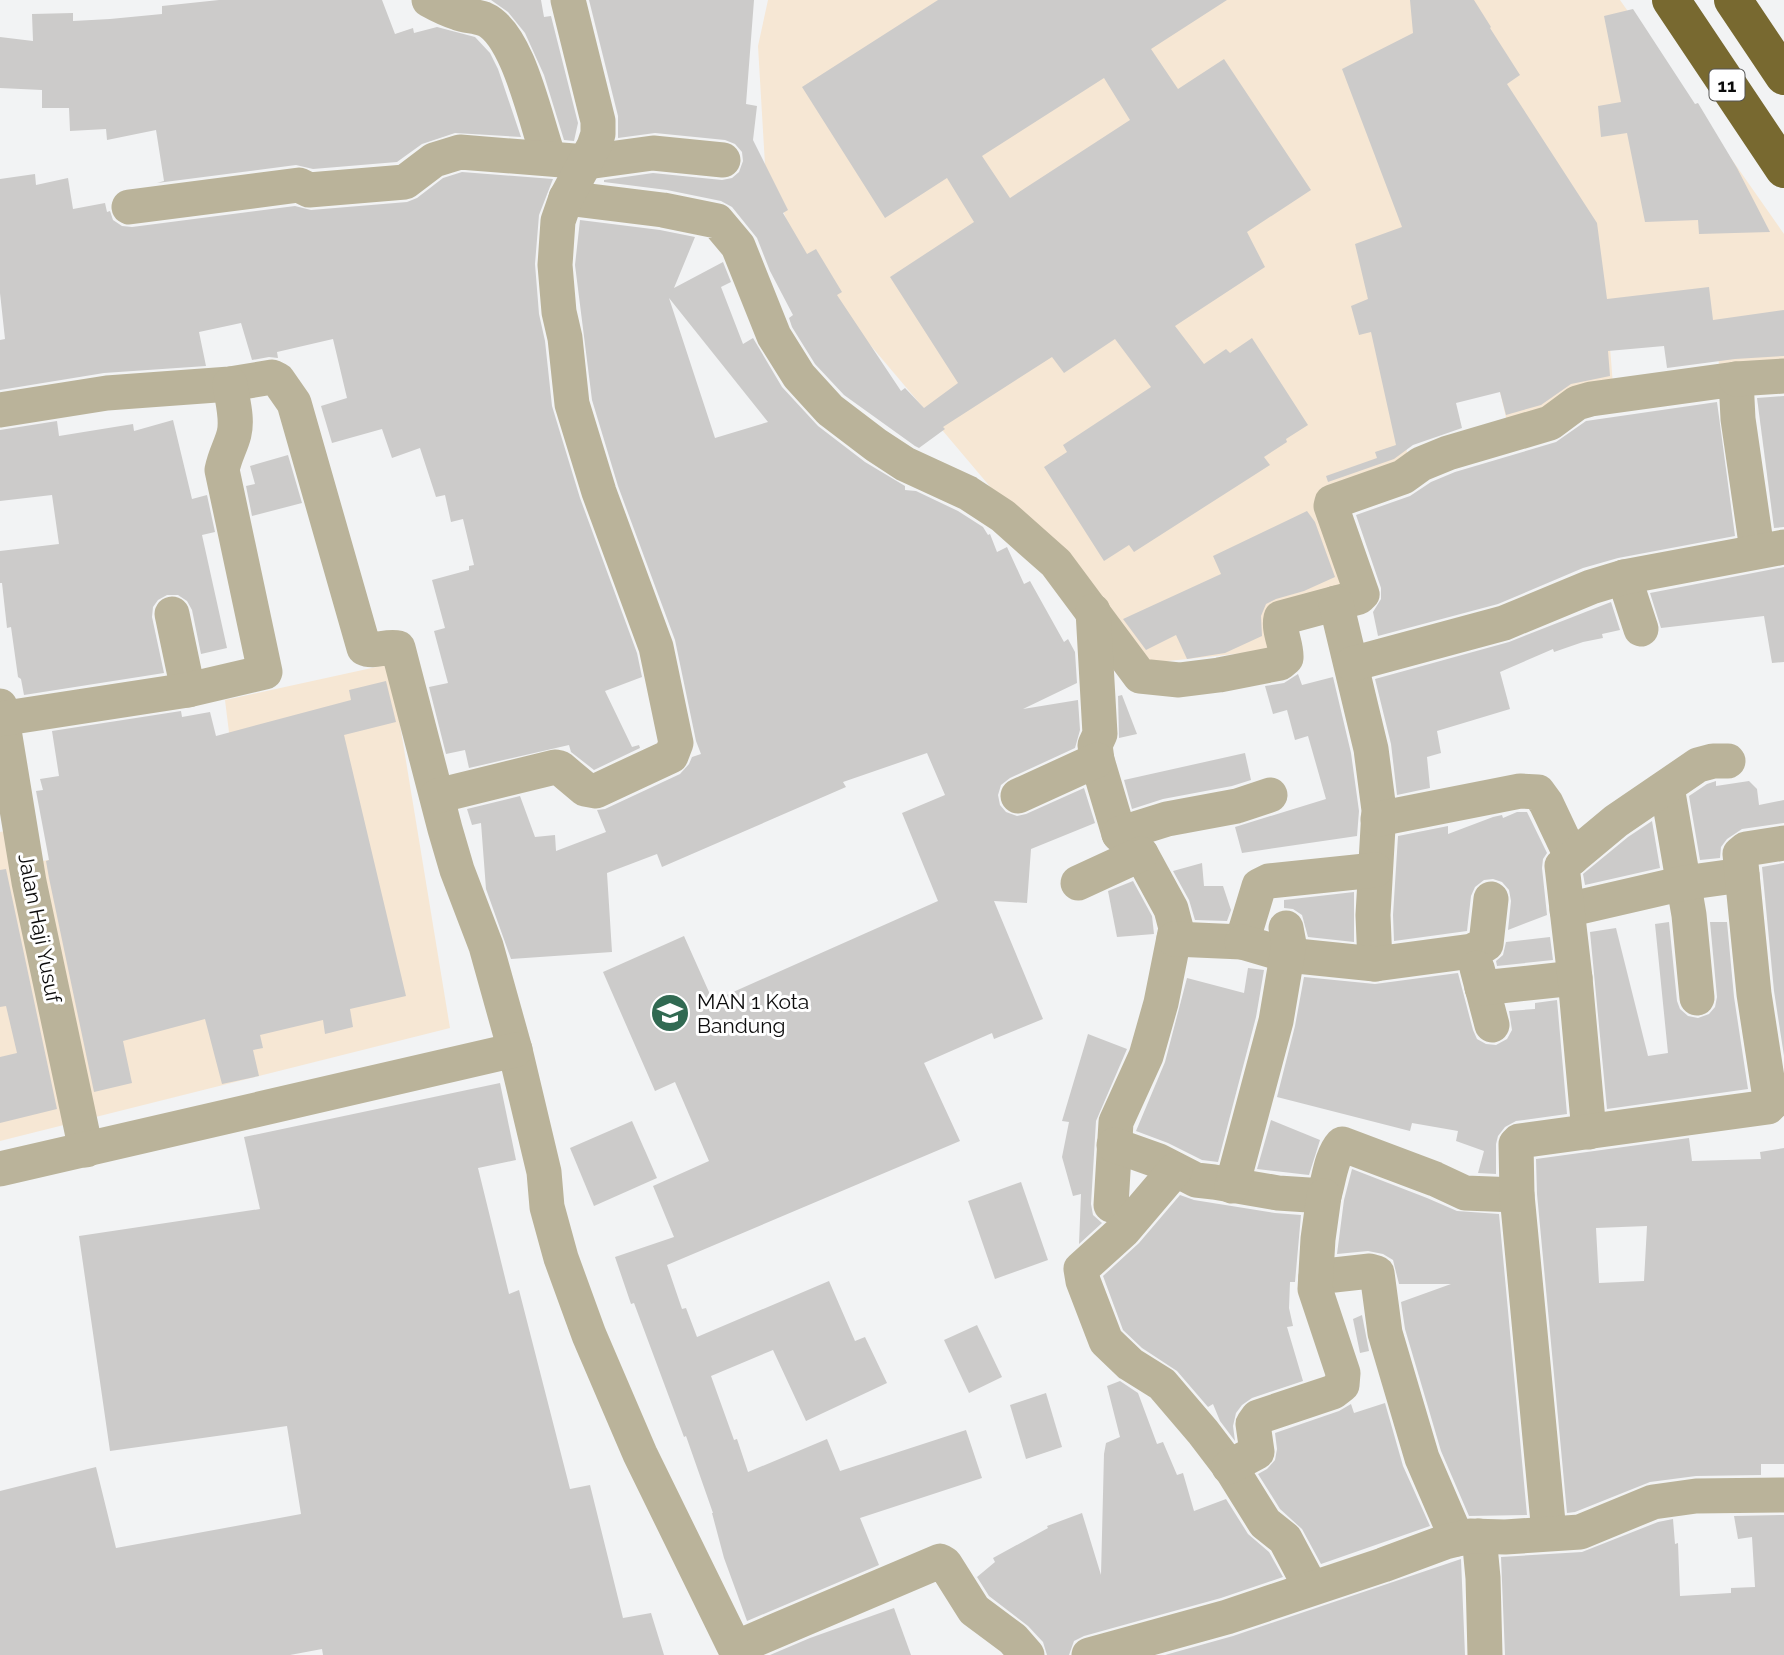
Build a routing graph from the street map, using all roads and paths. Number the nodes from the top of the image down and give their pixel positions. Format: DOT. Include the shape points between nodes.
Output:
graph roads {
  1 [pos="429,0"];
  2 [pos="568,0"];
  3 [pos="1671,0"];
  4 [pos="1733,0"];
  5 [pos="1784,76"];
  6 [pos="549,158"];
  7 [pos="723,160"];
  8 [pos="587,162"];
  9 [pos="1784,169"];
  10 [pos="566,198"];
  11 [pos="129,207"];
  12 [pos="1784,376"];
  13 [pos="1737,379"];
  14 [pos="230,384"];
  15 [pos="0,410"];
  16 [pos="1771,549"];
  17 [pos="1624,577"];
  18 [pos="1336,603"];
  19 [pos="1093,611"];
  20 [pos="172,614"];
  21 [pos="1641,629"];
  22 [pos="1352,664"];
  23 [pos="188,690"];
  24 [pos="1,714"];
  25 [pos="1097,760"];
  26 [pos="1728,761"];
  27 [pos="1667,787"];
  28 [pos="437,796"];
  29 [pos="1018,796"];
  30 [pos="1270,796"];
  31 [pos="1378,819"];
  32 [pos="1784,843"];
  33 [pos="1130,844"];
  34 [pos="1572,858"];
  35 [pos="1375,870"];
  36 [pos="1742,875"];
  37 [pos="1078,883"];
  38 [pos="1684,883"];
  39 [pos="1491,900"];
  40 [pos="1567,910"];
  41 [pos="1174,939"];
  42 [pos="1242,942"];
  43 [pos="1286,942"];
  44 [pos="1472,951"];
  45 [pos="1375,964"];
  46 [pos="1576,978"];
  47 [pos="1482,988"];
  48 [pos="1697,998"];
  49 [pos="1492,1025"];
  50 [pos="515,1050"];
  51 [pos="1589,1132"];
  52 [pos="1114,1145"];
  53 [pos="86,1150"];
  54 [pos="0,1169"];
  55 [pos="1175,1170"];
  56 [pos="1232,1186"];
  57 [pos="1517,1195"];
  58 [pos="1324,1196"];
  59 [pos="1111,1205"];
  60 [pos="1316,1277"];
  61 [pos="1229,1467"];
  62 [pos="1784,1495"];
  63 [pos="1549,1533"];
  64 [pos="1468,1538"];
  65 [pos="1311,1588"];
  66 [pos="1027,1655"];
  67 [pos="1089,1655"];
  68 [pos="1485,1655"];
  1 -- 6 [label="street" via="486,20 504,36"];
  2 -- 8 [label="street" via="598,121"];
  3 -- 9 [label="highway, 11"];
  4 -- 5 [label="highway, 11"];
  6 -- 8 [label="street"];
  6 -- 11 [label="street" via="460,152 434,160 405,182 317,190 299,185"];
  7 -- 8 [label="street" via="653,153"];
  8 -- 10 [label="street"];
  10 -- 19 [label="street" via="717,221 738,246 774,336 799,376 830,410 905,464 968,493 1003,516 1056,563"];
  10 -- 28 [label="street" via="558,222 555,265 572,404 656,648 676,743 671,756 596,791 585,789 555,767"];
  12 -- 13 [label="street"];
  13 -- 16 [label="street" via="1738,419"];
  13 -- 18 [label="street" via="1577,403 1549,423 1448,453 1403,477 1335,500 1331,506 1362,589 1359,597"];
  14 -- 15 [label="street" via="107,393"];
  14 -- 23 [label="street" via="236,421 222,470 265,672"];
  14 -- 28 [label="street" via="272,377 294,403 364,648 398,648"];
  16 -- 17 [label="street"];
  17 -- 21 [label="street"];
  17 -- 22 [label="street" via="1504,623"];
  18 -- 19 [label="street" via="1281,618 1286,659 1280,663 1179,680 1140,676"];
  18 -- 22 [label="street"];
  19 -- 25 [label="street" via="1100,734 1095,745"];
  20 -- 23 [label="street"];
  22 -- 31 [label="street" via="1371,749"];
  23 -- 24 [label="street"];
  24 -- 53 [label="street, Jalan Haji Yusuf" via="29,883"];
  25 -- 29 [label="street"];
  25 -- 33 [label="street"];
  26 -- 27 [label="street" via="1698,765"];
  27 -- 34 [label="street"];
  27 -- 38 [label="street"];
  28 -- 50 [label="street"];
  30 -- 33 [label="street" via="1167,818"];
  31 -- 34 [label="street" via="1520,791 1538,792"];
  31 -- 35 [label="street"];
  32 -- 36 [label="street" via="1742,851"];
  33 -- 37 [label="street"];
  33 -- 41 [label="street" via="1175,918"];
  34 -- 40 [label="street" via="1562,866"];
  35 -- 42 [label="street" via="1269,881 1259,886"];
  35 -- 45 [label="street"];
  36 -- 38 [label="street"];
  36 -- 51 [label="street" via="1771,1104 1764,1109"];
  38 -- 40 [label="street"];
  38 -- 48 [label="street"];
  39 -- 44 [label="street" via="1486,944"];
  40 -- 46 [label="street"];
  41 -- 42 [label="street"];
  41 -- 52 [label="street" via="1150,1042 1116,1122"];
  42 -- 43 [label="street"];
  43 -- 45 [label="street"];
  43 -- 56 [label="street" via="1276,1021"];
  44 -- 45 [label="street"];
  44 -- 47 [label="street"];
  46 -- 47 [label="street"];
  46 -- 51 [label="street"];
  47 -- 49 [label="street"];
  50 -- 53 [label="street"];
  50 -- 66 [label="street" via="544,1171 547,1207 589,1335 640,1454 734,1646 940,1561 974,1610"];
  51 -- 57 [label="street" via="1519,1141"];
  52 -- 55 [label="street"];
  52 -- 59 [label="street"];
  53 -- 54 [label="street"];
  55 -- 56 [label="street" via="1196,1180"];
  55 -- 61 [label="street" via="1124,1230 1081,1269 1081,1275 1106,1341 1130,1364 1162,1384"];
  56 -- 58 [label="street"];
  57 -- 58 [label="street" via="1465,1193 1342,1144"];
  57 -- 63 [label="street"];
  58 -- 60 [label="street"];
  60 -- 61 [label="street" via="1315,1289 1342,1385 1258,1417 1253,1424 1256,1452"];
  60 -- 64 [label="street" via="1377,1273 1385,1333 1422,1458"];
  61 -- 65 [label="street" via="1265,1523 1285,1539"];
  62 -- 63 [label="street" via="1696,1496 1653,1503 1592,1529"];
  63 -- 64 [label="street"];
  64 -- 65 [label="street"];
  64 -- 68 [label="street" via="1483,1578"];
  65 -- 67 [label="street"];
}
